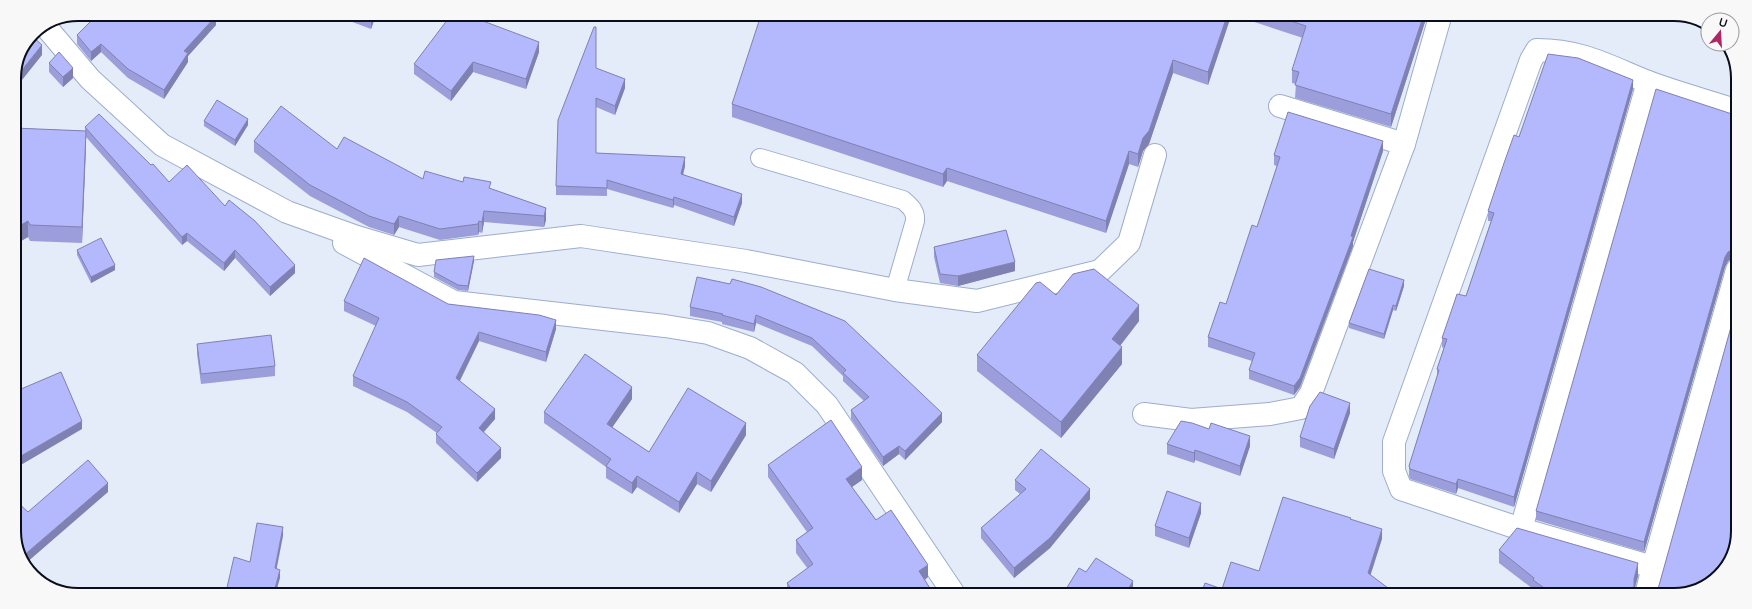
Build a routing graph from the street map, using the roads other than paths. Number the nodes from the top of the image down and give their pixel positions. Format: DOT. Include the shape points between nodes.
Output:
graph roads {
  1 [pos="1439,21"];
  2 [pos="48,30"];
  3 [pos="1648,82"];
  4 [pos="1280,106"];
  5 [pos="1731,109"];
  6 [pos="1404,144"];
  7 [pos="1155,155"];
  8 [pos="760,158"];
  9 [pos="287,212"];
  10 [pos="1731,288"];
  11 [pos="895,290"];
  12 [pos="1144,414"];
  13 [pos="1521,529"];
  14 [pos="1653,566"];
  15 [pos="950,588"];
  16 [pos="1648,588"];
  1 -- 6 [label="street"];
  2 -- 9 [label="street" via="90,80 162,145"];
  3 -- 5 [label="street"];
  3 -- 13 [label="street"];
  3 -- 13 [label="street" via="1592,58 1555,50 1537,50 1531,60 1394,442 1394,472 1401,489"];
  4 -- 6 [label="street"];
  6 -- 12 [label="street" via="1311,393 1301,408 1270,414 1191,420"];
  7 -- 11 [label="street" via="1129,243 1100,271 977,301"];
  8 -- 11 [label="lane" via="903,200 911,207 916,214 916,221"];
  9 -- 11 [label="street" via="378,244 418,255 581,236 746,261"];
  9 -- 15 [label="street" via="454,302 708,333 750,348 796,373 827,405"];
  10 -- 14 [label="street"];
  13 -- 14 [label="street"];
  14 -- 16 [label="street"];
}
